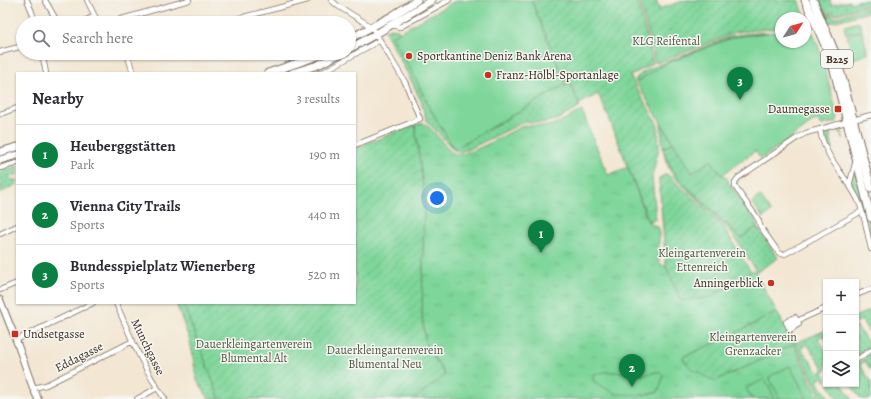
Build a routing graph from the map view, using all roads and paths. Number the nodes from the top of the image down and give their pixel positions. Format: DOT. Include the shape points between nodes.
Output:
graph roads {
  1 [pos="27,0"];
  2 [pos="45,0"];
  3 [pos="87,0"];
  4 [pos="189,0"];
  5 [pos="308,0"];
  6 [pos="331,0"];
  7 [pos="417,0"];
  8 [pos="432,0"];
  9 [pos="449,0"];
  10 [pos="805,0"];
  11 [pos="813,0"];
  12 [pos="33,16"];
  13 [pos="54,16"];
  14 [pos="95,16"];
  15 [pos="135,16"];
  16 [pos="247,16"];
  17 [pos="354,16"];
  18 [pos="356,17"];
  19 [pos="390,25"];
  20 [pos="372,27"];
  21 [pos="356,35"];
  22 [pos="378,37"];
  23 [pos="356,46"];
  24 [pos="16,48"];
  25 [pos="356,51"];
  26 [pos="0,52"];
  27 [pos="43,60"];
  28 [pos="129,60"];
  29 [pos="306,60"];
  30 [pos="328,60"];
  31 [pos="342,60"];
  32 [pos="321,64"];
  33 [pos="46,72"];
  34 [pos="132,72"];
  35 [pos="271,72"];
  36 [pos="295,72"];
  37 [pos="322,72"];
  38 [pos="324,72"];
  39 [pos="16,108"];
  40 [pos="0,114"];
  41 [pos="871,116"];
  42 [pos="850,121"];
  43 [pos="820,130"];
  44 [pos="356,145"];
  45 [pos="16,147"];
  46 [pos="0,152"];
  47 [pos="16,155"];
  48 [pos="0,160"];
  49 [pos="856,160"];
  50 [pos="16,163"];
  51 [pos="0,168"];
  52 [pos="850,186"];
  53 [pos="871,188"];
  54 [pos="862,211"];
  55 [pos="871,218"];
  56 [pos="16,226"];
  57 [pos="0,234"];
  58 [pos="871,248"];
  59 [pos="16,283"];
  60 [pos="871,289"];
  61 [pos="0,290"];
  62 [pos="859,294"];
  63 [pos="0,300"];
  64 [pos="91,304"];
  65 [pos="116,304"];
  66 [pos="823,309"];
  67 [pos="789,325"];
  68 [pos="16,340"];
  69 [pos="133,341"];
  70 [pos="871,350"];
  71 [pos="859,358"];
  72 [pos="33,388"];
  73 [pos="157,388"];
  74 [pos="38,399"];
  75 [pos="137,399"];
  76 [pos="165,399"];
  1 -- 12 [label="street"];
  2 -- 13 [label="street"];
  3 -- 14 [label="street"];
  4 -- 15 [label="street"];
  5 -- 16 [label="street"];
  6 -- 17 [label="street"];
  7 -- 20 [label="main road"];
  8 -- 19 [label="main road"];
  9 -- 19 [label="street" via="400,27"];
  10 -- 42 [label="main road, B225" via="828,52"];
  11 -- 42 [label="main road, B225" via="834,50"];
  18 -- 20 [label="street"];
  19 -- 22 [label="main road"];
  20 -- 21 [label="main road"];
  20 -- 22 [label="street"];
  22 -- 23 [label="main road"];
  22 -- 25 [label="street"];
  22 -- 44 [label="street" via="405,82 420,119"];
  24 -- 26 [label="street"];
  27 -- 33 [label="street"];
  28 -- 34 [label="street"];
  29 -- 35 [label="main road"];
  30 -- 32 [label="main road"];
  31 -- 38 [label="street"];
  32 -- 36 [label="main road"];
  32 -- 37 [label="street"];
  39 -- 40 [label="street"];
  41 -- 42 [label="street"];
  42 -- 43 [label="street"];
  42 -- 49 [label="main road, B225"];
  42 -- 53 [label="main road, B225"];
  43 -- 52 [label="street" via="827,151"];
  43 -- 54 [label="street" via="797,138 736,180 735,187 756,216 761,228 782,254"];
  45 -- 46 [label="main road"];
  47 -- 48 [label="main road"];
  49 -- 52 [label="street"];
  49 -- 55 [label="main road, B225"];
  50 -- 51 [label="street"];
  52 -- 54 [label="street"];
  54 -- 58 [label="street"];
  56 -- 57 [label="street"];
  59 -- 61 [label="street"];
  60 -- 62 [label="street"];
  63 -- 68 [label="street"];
  64 -- 68 [label="street"];
  65 -- 69 [label="street, Munchgasse"];
  66 -- 67 [label="street"];
  68 -- 72 [label="street"];
  69 -- 72 [label="street, Eddagasse" via="46,385"];
  69 -- 73 [label="street, Munchgasse"];
  70 -- 71 [label="street"];
  72 -- 74 [label="street"];
  73 -- 75 [label="street"];
  73 -- 76 [label="street, Munchgasse"];
}
